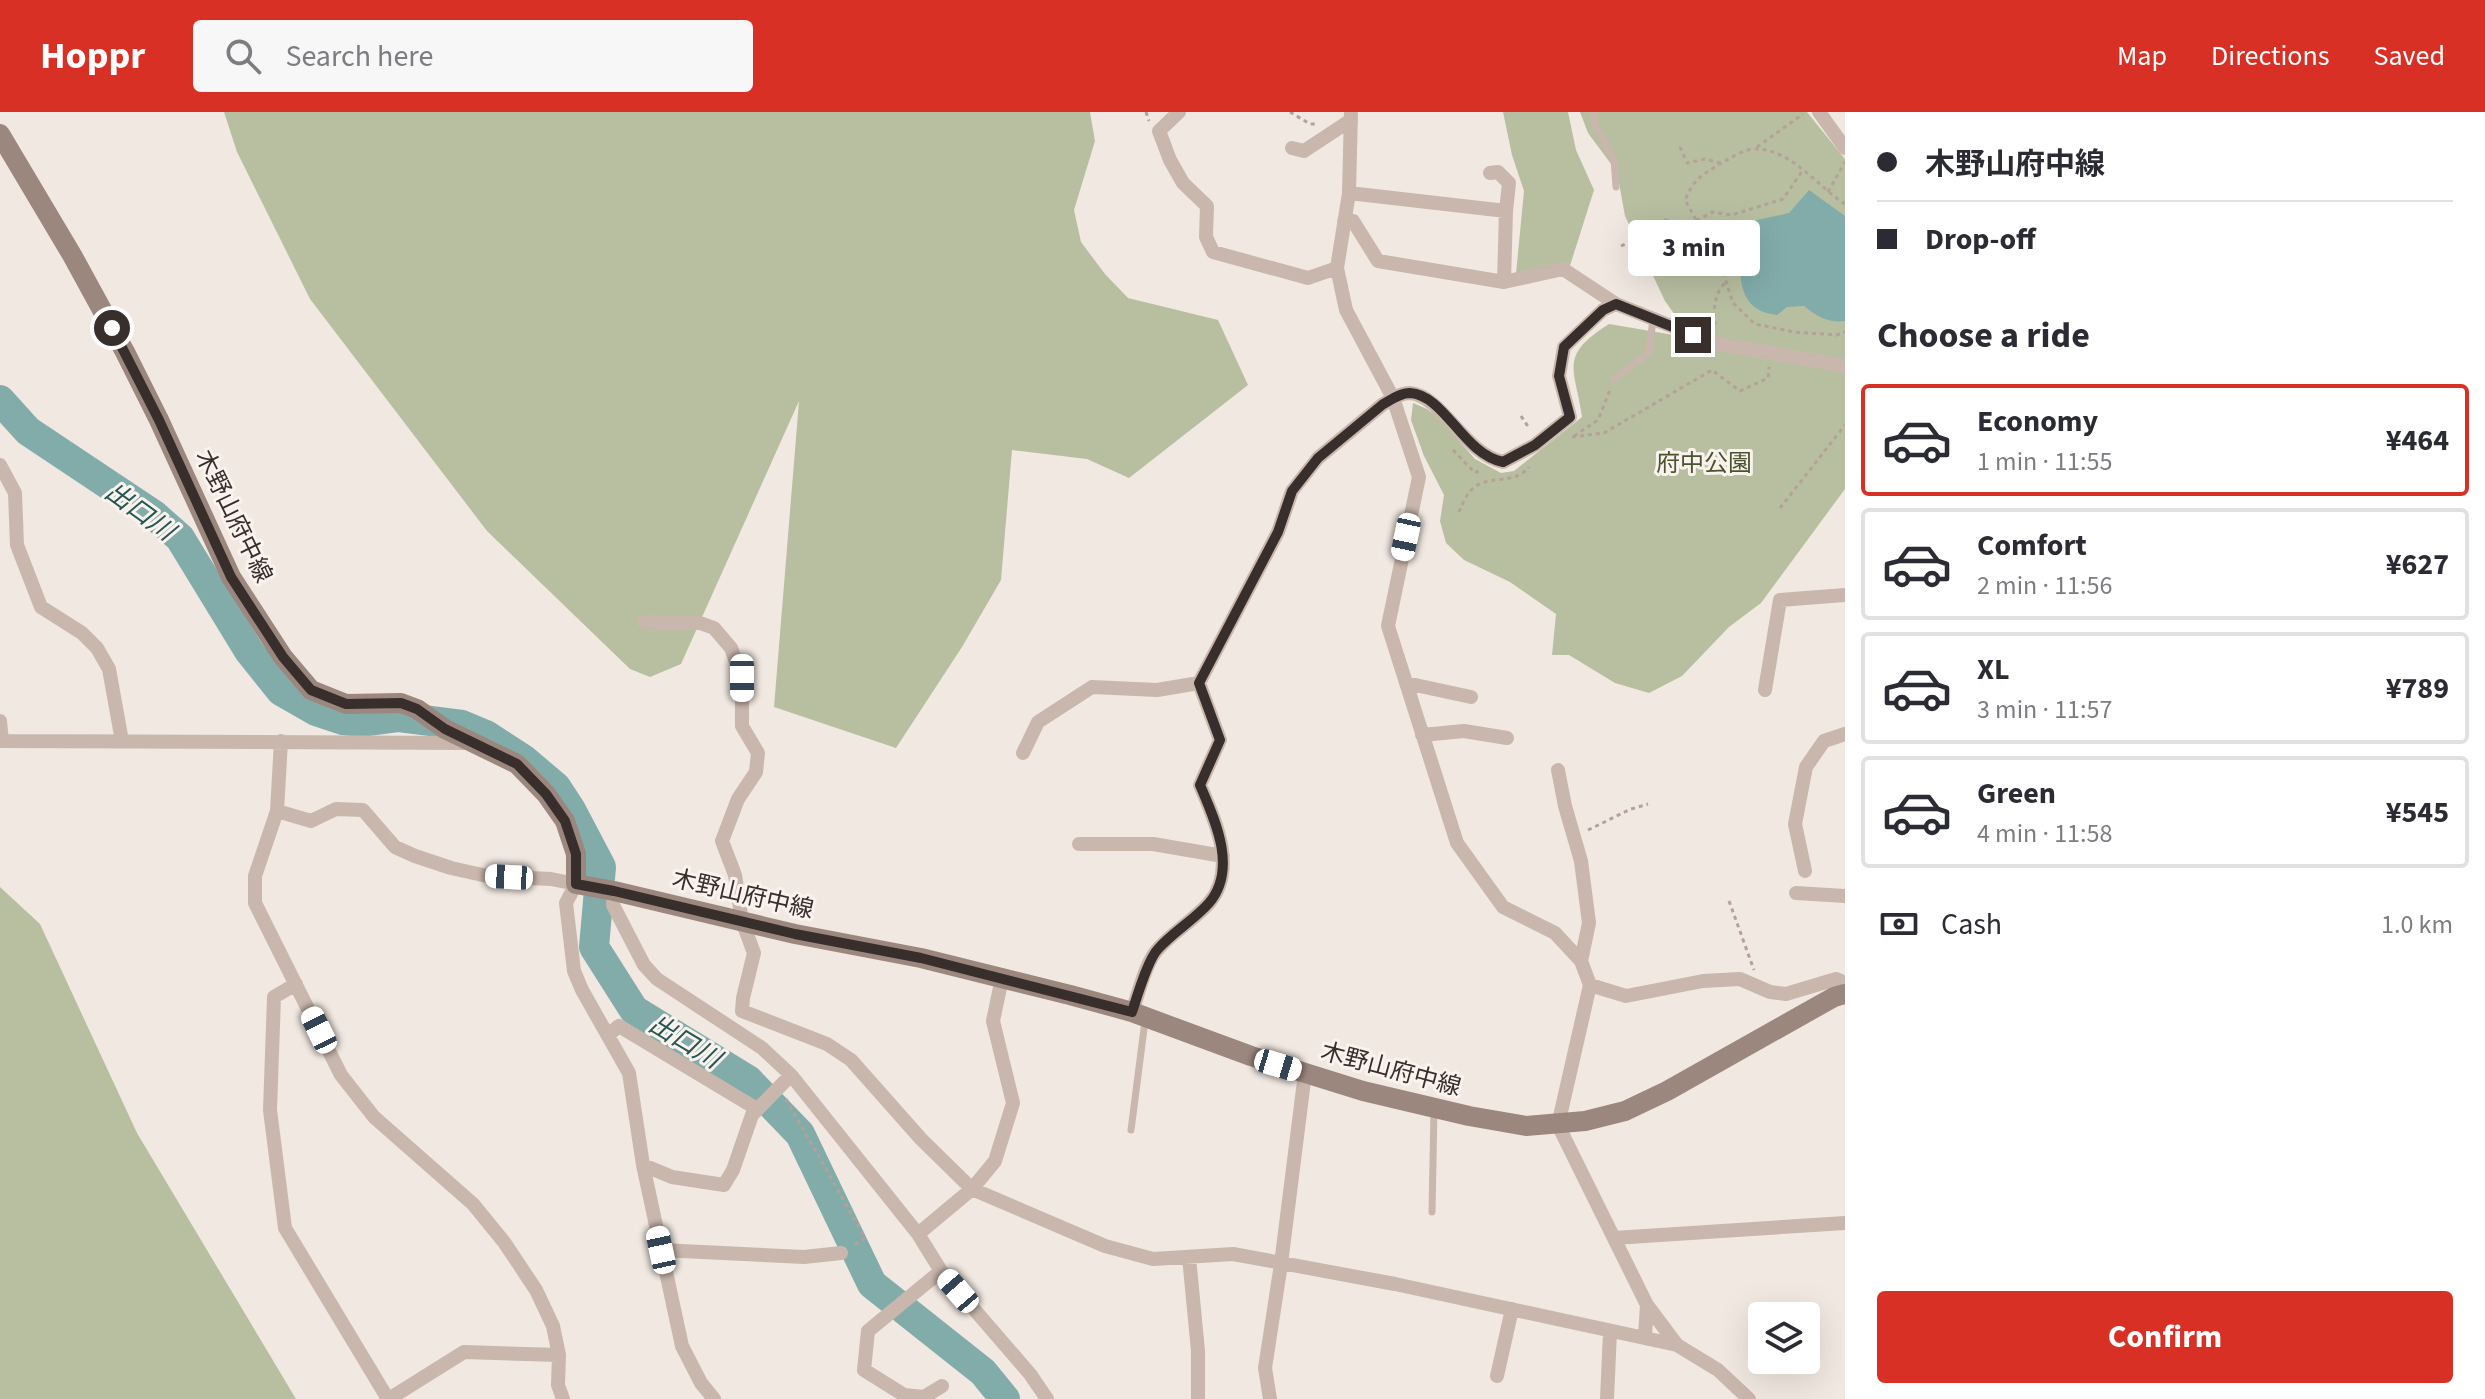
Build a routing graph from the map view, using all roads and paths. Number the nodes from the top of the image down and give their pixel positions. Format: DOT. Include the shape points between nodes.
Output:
graph roads {
  1 [pos="1179,112"];
  2 [pos="1290,112"];
  3 [pos="1593,112"];
  4 [pos="1806,112"];
  5 [pos="1819,112"];
  6 [pos="1351,116"];
  7 [pos="0,134"];
  8 [pos="1680,147"];
  9 [pos="1292,148"];
  10 [pos="1845,148"];
  11 [pos="1756,149"];
  12 [pos="1845,162"];
  13 [pos="1721,163"];
  14 [pos="1803,170"];
  15 [pos="1490,173"];
  16 [pos="1616,187"];
  17 [pos="1828,192"];
  18 [pos="1349,193"];
  19 [pos="1845,204"];
  20 [pos="1506,211"];
  21 [pos="1698,220"];
  22 [pos="1344,221"];
  23 [pos="1621,246"];
  24 [pos="1337,268"];
  25 [pos="1504,282"];
  26 [pos="1726,282"];
  27 [pos="1616,304"];
  28 [pos="1653,319"];
  29 [pos="1845,332"];
  30 [pos="1720,344"];
  31 [pos="1771,353"];
  32 [pos="1845,366"];
  33 [pos="1614,379"];
  34 [pos="1393,398"];
  35 [pos="1521,416"];
  36 [pos="1845,425"];
  37 [pos="1532,432"];
  38 [pos="0,465"];
  39 [pos="1525,472"];
  40 [pos="1780,508"];
  41 [pos="1459,512"];
  42 [pos="1845,595"];
  43 [pos="644,622"];
  44 [pos="1199,683"];
  45 [pos="1406,683"];
  46 [pos="1765,690"];
  47 [pos="1471,697"];
  48 [pos="0,721"];
  49 [pos="1845,734"];
  50 [pos="1422,735"];
  51 [pos="1507,738"];
  52 [pos="1,741"];
  53 [pos="122,741"];
  54 [pos="281,741"];
  55 [pos="475,743"];
  56 [pos="1023,753"];
  57 [pos="1558,770"];
  58 [pos="1648,804"];
  59 [pos="277,811"];
  60 [pos="1574,838"];
  61 [pos="1079,844"];
  62 [pos="1223,856"];
  63 [pos="1805,871"];
  64 [pos="580,885"];
  65 [pos="614,891"];
  66 [pos="1796,893"];
  67 [pos="1845,896"];
  68 [pos="1729,901"];
  69 [pos="742,921"];
  70 [pos="1581,961"];
  71 [pos="1002,978"];
  72 [pos="1845,983"];
  73 [pos="296,984"];
  74 [pos="1590,985"];
  75 [pos="1754,985"];
  76 [pos="1845,994"];
  77 [pos="1138,1015"];
  78 [pos="608,1035"];
  79 [pos="1305,1073"];
  80 [pos="791,1075"];
  81 [pos="778,1086"];
  82 [pos="1434,1108"];
  83 [pos="757,1109"];
  84 [pos="1558,1125"];
  85 [pos="1131,1130"];
  86 [pos="643,1165"];
  87 [pos="972,1189"];
  88 [pos="1432,1212"];
  89 [pos="1845,1223"];
  90 [pos="918,1234"];
  91 [pos="865,1238"];
  92 [pos="1614,1238"];
  93 [pos="661,1250"];
  94 [pos="841,1253"];
  95 [pos="1189,1257"];
  96 [pos="1281,1264"];
  97 [pos="941,1271"];
  98 [pos="1647,1305"];
  99 [pos="1512,1309"];
  100 [pos="1610,1332"];
  101 [pos="1645,1336"];
  102 [pos="1677,1345"];
  103 [pos="559,1355"];
  104 [pos="1497,1376"];
  105 [pos="942,1386"];
  106 [pos="388,1399"];
  107 [pos="563,1399"];
  108 [pos="714,1399"];
  109 [pos="1047,1399"];
  110 [pos="1198,1399"];
  111 [pos="1270,1399"];
  112 [pos="1607,1399"];
  113 [pos="1749,1399"];
  1 -- 24 [label="street" via="1159,131 1183,183 1207,206 1206,237 1213,252 1308,278"];
  2 -- 6 [label="path" via="1310,124"];
  3 -- 16 [label="lane" via="1614,159"];
  4 -- 11 [label="path"];
  5 -- 10 [label="street"];
  6 -- 9 [label="street" via="1304,151"];
  6 -- 18 [label="street"];
  7 -- 55 [label="main road, 木野山府中線" via="125,352 231,577 283,657 311,690 346,704 401,703"];
  8 -- 13 [label="path" via="1687,163"];
  11 -- 13 [label="path"];
  11 -- 14 [label="path" via="1778,154"];
  12 -- 17 [label="path"];
  13 -- 21 [label="path" via="1694,180 1685,200"];
  14 -- 17 [label="path"];
  14 -- 21 [label="path" via="1783,199 1732,215 1712,212"];
  15 -- 20 [label="street" via="1498,172 1509,183"];
  17 -- 19 [label="path"];
  18 -- 20 [label="street"];
  18 -- 22 [label="street"];
  20 -- 25 [label="street"];
  21 -- 23 [label="path" via="1665,220 1660,234"];
  21 -- 26 [label="path"];
  22 -- 24 [label="street"];
  22 -- 25 [label="street" via="1353,221 1378,261"];
  24 -- 34 [label="street" via="1346,310"];
  25 -- 27 [label="street" via="1563,269"];
  26 -- 29 [label="path" via="1733,303 1755,324"];
  26 -- 30 [label="path" via="1715,301"];
  27 -- 28 [label="street"];
  27 -- 34 [label="street" via="1564,347 1559,376 1570,417 1503,462 1487,458 1428,399 1409,393"];
  28 -- 30 [label="street"];
  28 -- 33 [label="lane" via="1649,353"];
  30 -- 31 [label="street"];
  31 -- 32 [label="street"];
  31 -- 33 [label="path" via="1768,378 1740,391 1712,370 1604,433 1572,437 1598,420"];
  34 -- 44 [label="street" via="1318,458 1292,491 1278,532"];
  34 -- 45 [label="street" via="1419,477 1388,626"];
  35 -- 37 [label="path"];
  36 -- 40 [label="path"];
  38 -- 53 [label="street" via="15,493 17,545 41,607 97,648 109,669"];
  39 -- 41 [label="path" via="1477,484"];
  42 -- 46 [label="street" via="1780,600"];
  43 -- 69 [label="street" via="714,628 731,648 742,678 742,726 758,753 756,772 738,799 722,841 735,875"];
  44 -- 56 [label="street" via="1157,690 1092,687 1038,722"];
  44 -- 62 [label="street" via="1220,740 1200,785"];
  45 -- 47 [label="street"];
  45 -- 50 [label="street"];
  48 -- 52 [label="street"];
  49 -- 63 [label="street" via="1824,741 1806,767 1795,824"];
  50 -- 51 [label="street" via="1464,731"];
  50 -- 70 [label="street" via="1457,843 1503,907 1555,933"];
  52 -- 53 [label="street"];
  53 -- 54 [label="street"];
  54 -- 55 [label="street"];
  54 -- 59 [label="street"];
  55 -- 64 [label="main road, 木野山府中線" via="517,764 546,794 565,821"];
  57 -- 60 [label="street"];
  58 -- 60 [label="path"];
  59 -- 64 [label="street" via="311,821 336,809 363,810 395,847 415,856 487,876"];
  59 -- 73 [label="street" via="255,876 255,903"];
  60 -- 70 [label="street" via="1589,923"];
  61 -- 62 [label="street" via="1153,844"];
  62 -- 77 [label="street" via="1222,877 1211,901 1155,951"];
  64 -- 65 [label="main road, 木野山府中線"];
  64 -- 78 [label="street" via="566,903 574,971"];
  65 -- 69 [label="main road, 木野山府中線"];
  65 -- 80 [label="street" via="613,905 644,965 657,979 762,1048"];
  66 -- 67 [label="street"];
  68 -- 75 [label="path" via="1753,964"];
  69 -- 71 [label="main road, 木野山府中線"];
  69 -- 87 [label="street" via="754,953 742,1011 827,1044 851,1060"];
  70 -- 74 [label="street"];
  71 -- 77 [label="main road, 木野山府中線"];
  71 -- 87 [label="street" via="993,1021 1013,1103 995,1161"];
  72 -- 75 [label="street" via="1836,979 1786,994"];
  73 -- 103 [label="street" via="341,1075 374,1117 473,1204 504,1242 536,1290 553,1326"];
  73 -- 106 [label="street" via="274,997 270,1110 285,1228"];
  74 -- 75 [label="street" via="1626,996 1703,981 1740,979"];
  74 -- 84 [label="street"];
  76 -- 84 [label="main road, 木野山府中線" via="1625,1111"];
  77 -- 79 [label="main road, 木野山府中線"];
  77 -- 85 [label="lane"];
  78 -- 83 [label="street" via="619,1026"];
  78 -- 86 [label="street" via="629,1073"];
  79 -- 82 [label="main road, 木野山府中線"];
  79 -- 96 [label="street"];
  80 -- 81 [label="street"];
  80 -- 90 [label="street"];
  81 -- 83 [label="street"];
  81 -- 91 [label="path"];
  82 -- 84 [label="main road, 木野山府中線" via="1526,1126"];
  82 -- 88 [label="lane"];
  83 -- 86 [label="street" via="724,1185 672,1177"];
  84 -- 92 [label="street"];
  86 -- 93 [label="street"];
  87 -- 90 [label="street"];
  87 -- 95 [label="street" via="1105,1246 1153,1259"];
  89 -- 92 [label="street"];
  90 -- 97 [label="street"];
  92 -- 98 [label="street"];
  93 -- 94 [label="street" via="804,1257"];
  93 -- 108 [label="street" via="682,1346"];
  95 -- 96 [label="street" via="1233,1254"];
  95 -- 110 [label="street"];
  96 -- 99 [label="street"];
  96 -- 111 [label="street" via="1265,1368"];
  97 -- 105 [label="street" via="868,1331 864,1370 904,1395 924,1397"];
  97 -- 109 [label="street"];
  98 -- 101 [label="street"];
  98 -- 102 [label="street"];
  99 -- 100 [label="street"];
  99 -- 104 [label="street"];
  100 -- 101 [label="street"];
  100 -- 112 [label="street"];
  101 -- 102 [label="street"];
  102 -- 113 [label="street" via="1718,1370"];
  103 -- 106 [label="street" via="464,1352"];
  103 -- 107 [label="street"];
}
